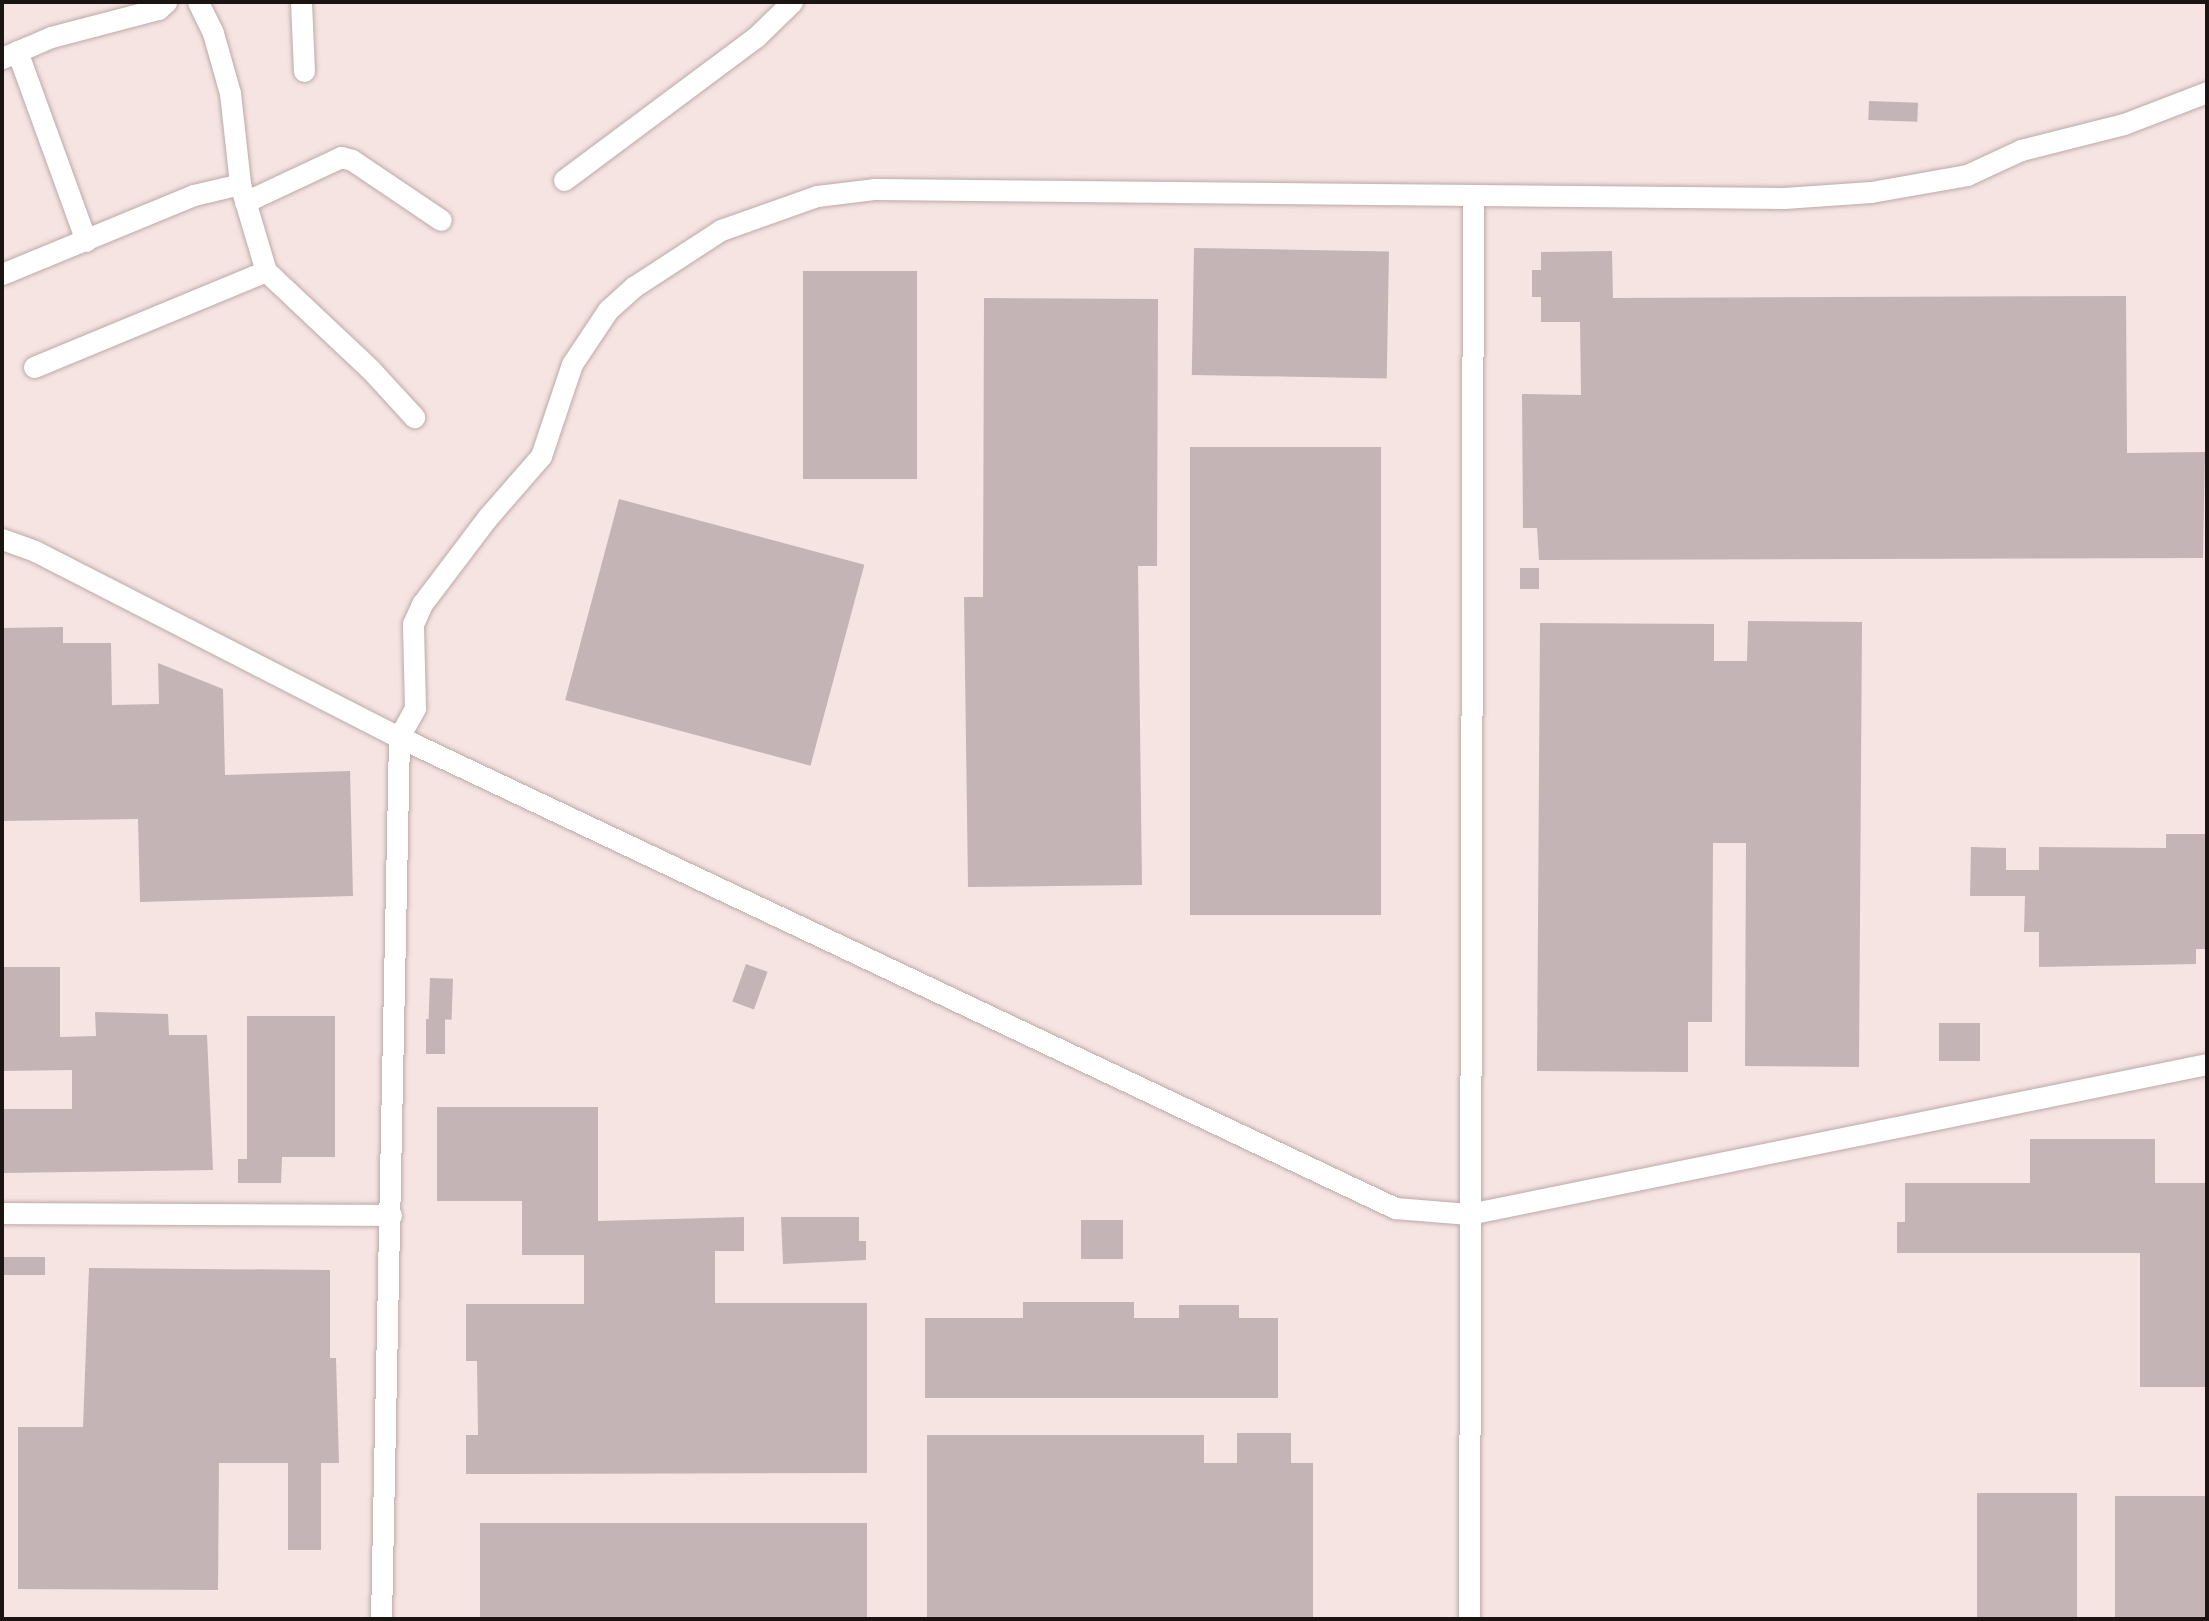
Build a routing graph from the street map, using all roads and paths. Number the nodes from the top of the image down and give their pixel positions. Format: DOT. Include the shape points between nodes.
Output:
graph roads {
  1 [pos="166,2"];
  2 [pos="198,2"];
  3 [pos="302,2"];
  4 [pos="792,2"];
  5 [pos="10,55"];
  6 [pos="304,71"];
  7 [pos="2207,92"];
  8 [pos="565,180"];
  9 [pos="243,193"];
  10 [pos="1473,198"];
  11 [pos="442,220"];
  12 [pos="86,241"];
  13 [pos="266,271"];
  14 [pos="2,274"];
  15 [pos="34,367"];
  16 [pos="414,417"];
  17 [pos="2,539"];
  18 [pos="399,737"];
  19 [pos="2207,1063"];
  20 [pos="2,1213"];
  21 [pos="1469,1214"];
  22 [pos="391,1215"];
  23 [pos="381,1619"];
  24 [pos="1469,1619"];
  1 -- 5 [label="street" via="158,9 51,37"];
  2 -- 9 [label="street" via="213,33 230,93"];
  3 -- 6 [label="street"];
  4 -- 8 [label="street" via="756,37"];
  5 -- 12 [label="street"];
  7 -- 10 [label="street" via="2124,124 2021,150 1967,174 1871,192 1784,198"];
  9 -- 11 [label="street" via="341,157"];
  9 -- 12 [label="street" via="194,195"];
  9 -- 13 [label="street"];
  10 -- 18 [label="street" via="974,187 874,189 817,196 721,230 635,286 608,310 581,348 541,456 487,518 415,616 411,651 415,708"];
  10 -- 21 [label="street"];
  12 -- 14 [label="street"];
  13 -- 15 [label="street"];
  13 -- 16 [label="street"];
  17 -- 18 [label="street" via="35,551"];
  18 -- 21 [label="street" via="1395,1208"];
  18 -- 22 [label="street"];
  19 -- 21 [label="street"];
  20 -- 22 [label="street"];
  21 -- 24 [label="street"];
  22 -- 23 [label="street"];
}
